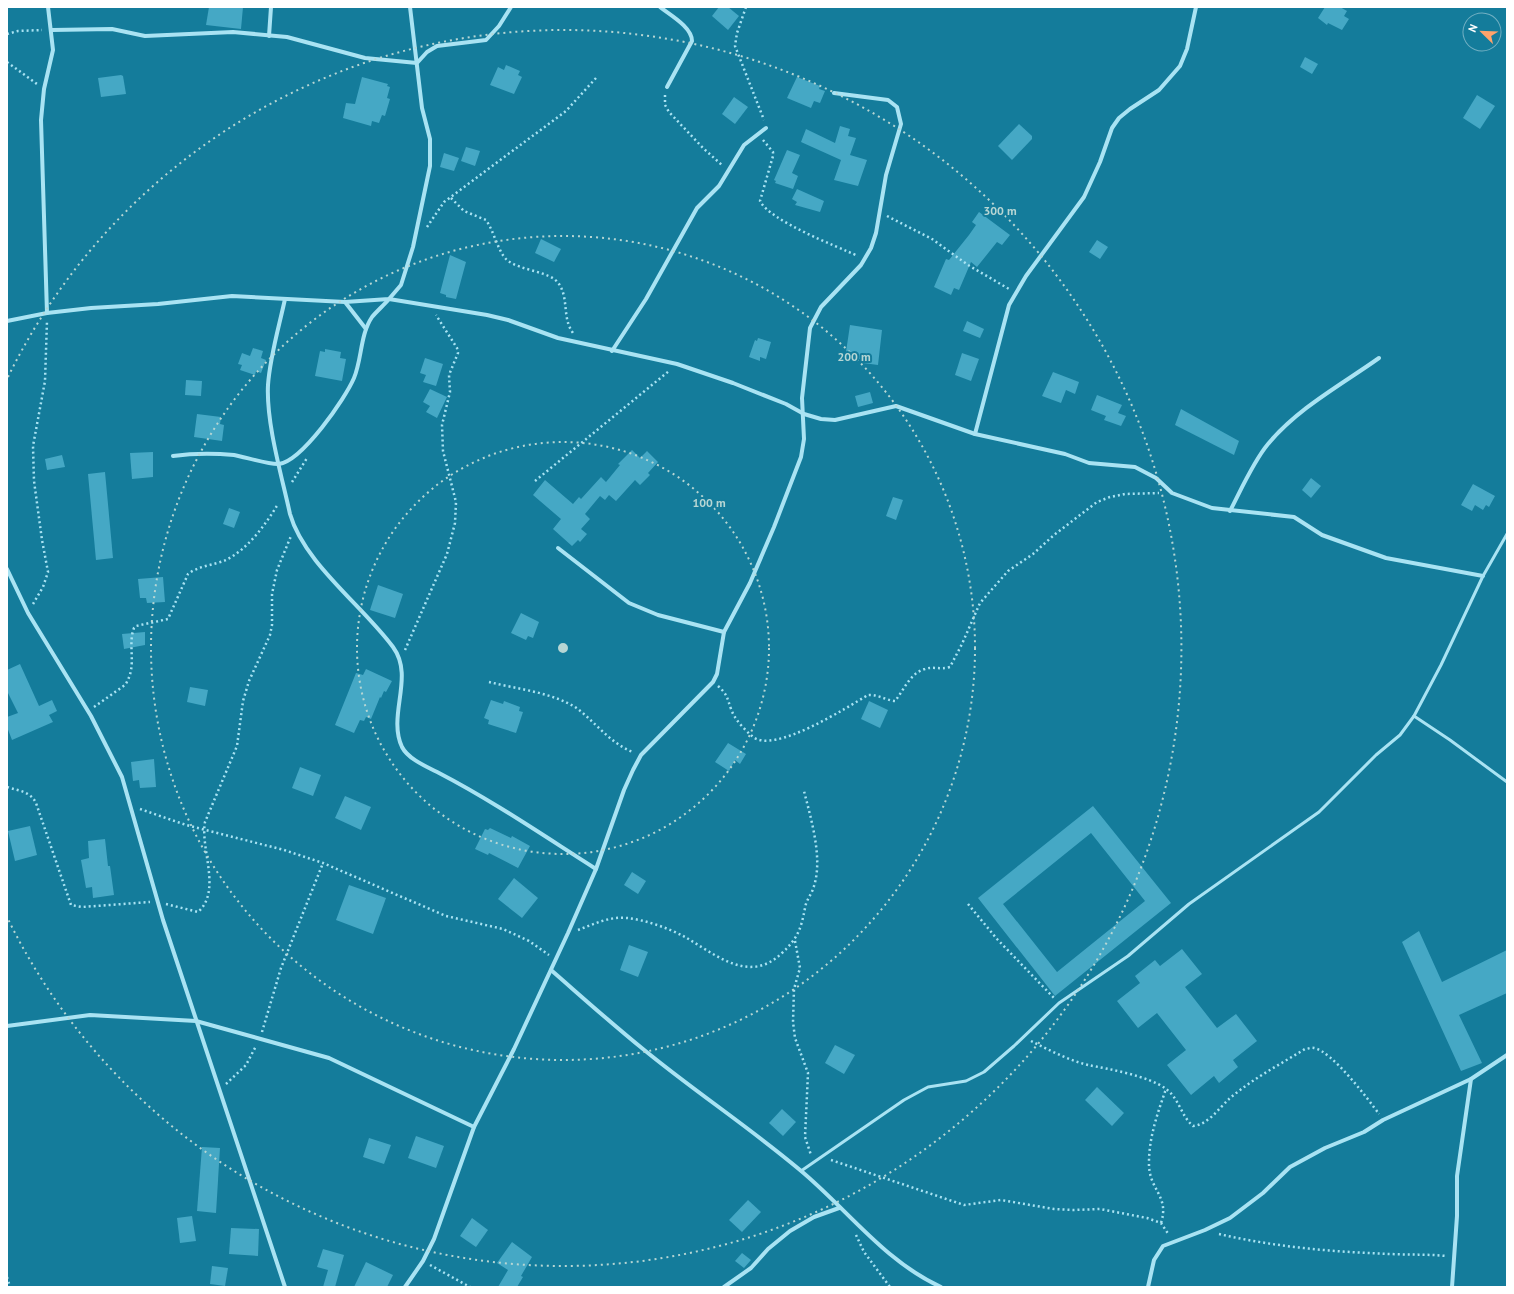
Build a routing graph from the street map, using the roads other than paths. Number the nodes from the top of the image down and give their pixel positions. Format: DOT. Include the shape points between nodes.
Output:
graph roads {
  1 [pos="48,7"];
  2 [pos="271,7"];
  3 [pos="410,7"];
  4 [pos="511,7"];
  5 [pos="660,7"];
  6 [pos="1196,7"];
  7 [pos="52,30"];
  8 [pos="269,36"];
  9 [pos="417,62"];
  10 [pos="667,87"];
  11 [pos="834,93"];
  12 [pos="766,128"];
  13 [pos="285,299"];
  14 [pos="389,299"];
  15 [pos="345,302"];
  16 [pos="47,313"];
  17 [pos="7,321"];
  18 [pos="366,329"];
  19 [pos="612,351"];
  20 [pos="1379,358"];
  21 [pos="804,414"];
  22 [pos="975,434"];
  23 [pos="173,456"];
  24 [pos="279,464"];
  25 [pos="1230,511"];
  26 [pos="1507,534"];
  27 [pos="558,548"];
  28 [pos="7,569"];
  29 [pos="1483,576"];
  30 [pos="724,632"];
  31 [pos="1414,716"];
  32 [pos="1507,782"];
  33 [pos="596,869"];
  34 [pos="551,970"];
  35 [pos="196,1021"];
  36 [pos="7,1026"];
  37 [pos="1507,1055"];
  38 [pos="1471,1079"];
  39 [pos="474,1127"];
  40 [pos="801,1171"];
  41 [pos="839,1208"];
  42 [pos="284,1287"];
  43 [pos="405,1287"];
  44 [pos="724,1287"];
  45 [pos="941,1287"];
  46 [pos="1148,1287"];
  47 [pos="1452,1287"];
  1 -- 7 [label="street"];
  2 -- 8 [label="street"];
  3 -- 9 [label="street"];
  4 -- 9 [label="street" via="496,31 486,40 437,46"];
  5 -- 10 [label="street" via="692,36 692,41"];
  6 -- 22 [label="street" via="1188,48 1180,66 1159,90 1119,118 1112,128 1084,196 1016,290 1003,322"];
  7 -- 8 [label="street" via="112,29 145,36 233,32"];
  7 -- 16 [label="street" via="53,50 44,89 41,120"];
  8 -- 9 [label="street" via="300,40 365,58"];
  9 -- 14 [label="street" via="422,108 430,139 430,166 413,247 401,285"];
  11 -- 21 [label="street" via="888,100 897,107 901,124 871,248 821,307 810,328 802,398"];
  12 -- 19 [label="street" via="744,145 719,186 697,208 646,299"];
  13 -- 15 [label="street"];
  13 -- 16 [label="street" via="232,296"];
  13 -- 24 [label="street" via="268,387"];
  14 -- 15 [label="street"];
  14 -- 18 [label="street" via="372,317"];
  14 -- 19 [label="street" via="487,315 582,345"];
  15 -- 18 [label="street"];
  16 -- 17 [label="street"];
  18 -- 24 [label="street" via="354,379 347,391 312,440"];
  19 -- 21 [label="street" via="677,364 733,383"];
  20 -- 25 [label="street" via="1302,410 1286,425 1267,445"];
  21 -- 22 [label="street" via="835,420 896,406"];
  21 -- 30 [label="street" via="801,457 750,583"];
  22 -- 25 [label="street" via="1065,454 1089,463 1135,467 1156,478 1172,493 1212,508"];
  23 -- 24 [label="street" via="196,452 234,455"];
  24 -- 33 [label="street" via="294,528 316,560 383,634 401,658 398,739 403,749 426,766 485,797"];
  25 -- 29 [label="street" via="1294,517 1322,535 1386,558"];
  26 -- 29 [label="lane"];
  27 -- 30 [label="street" via="629,603 658,615"];
  28 -- 35 [label="street" via="28,613 88,711 122,777"];
  29 -- 31 [label="lane"];
  30 -- 33 [label="street" via="717,674 713,682 641,755 624,790"];
  31 -- 32 [label="lane"];
  31 -- 40 [label="lane" via="1400,735 1376,755 1319,812 1189,904 1128,956 1059,1003 984,1072 966,1081 928,1087 904,1100"];
  33 -- 34 [label="street"];
  34 -- 39 [label="street"];
  34 -- 40 [label="street" via="644,1050"];
  35 -- 36 [label="street" via="90,1015"];
  35 -- 39 [label="street" via="329,1058"];
  35 -- 42 [label="street"];
  37 -- 38 [label="street"];
  38 -- 46 [label="street" via="1383,1120 1364,1132 1325,1148 1290,1168 1230,1218 1163,1246 1154,1260"];
  38 -- 47 [label="street" via="1457,1176"];
  39 -- 43 [label="street" via="434,1239"];
  40 -- 41 [label="street"];
  41 -- 44 [label="street" via="814,1217 790,1231 768,1249 751,1268"];
  41 -- 45 [label="street" via="911,1271"];
}
